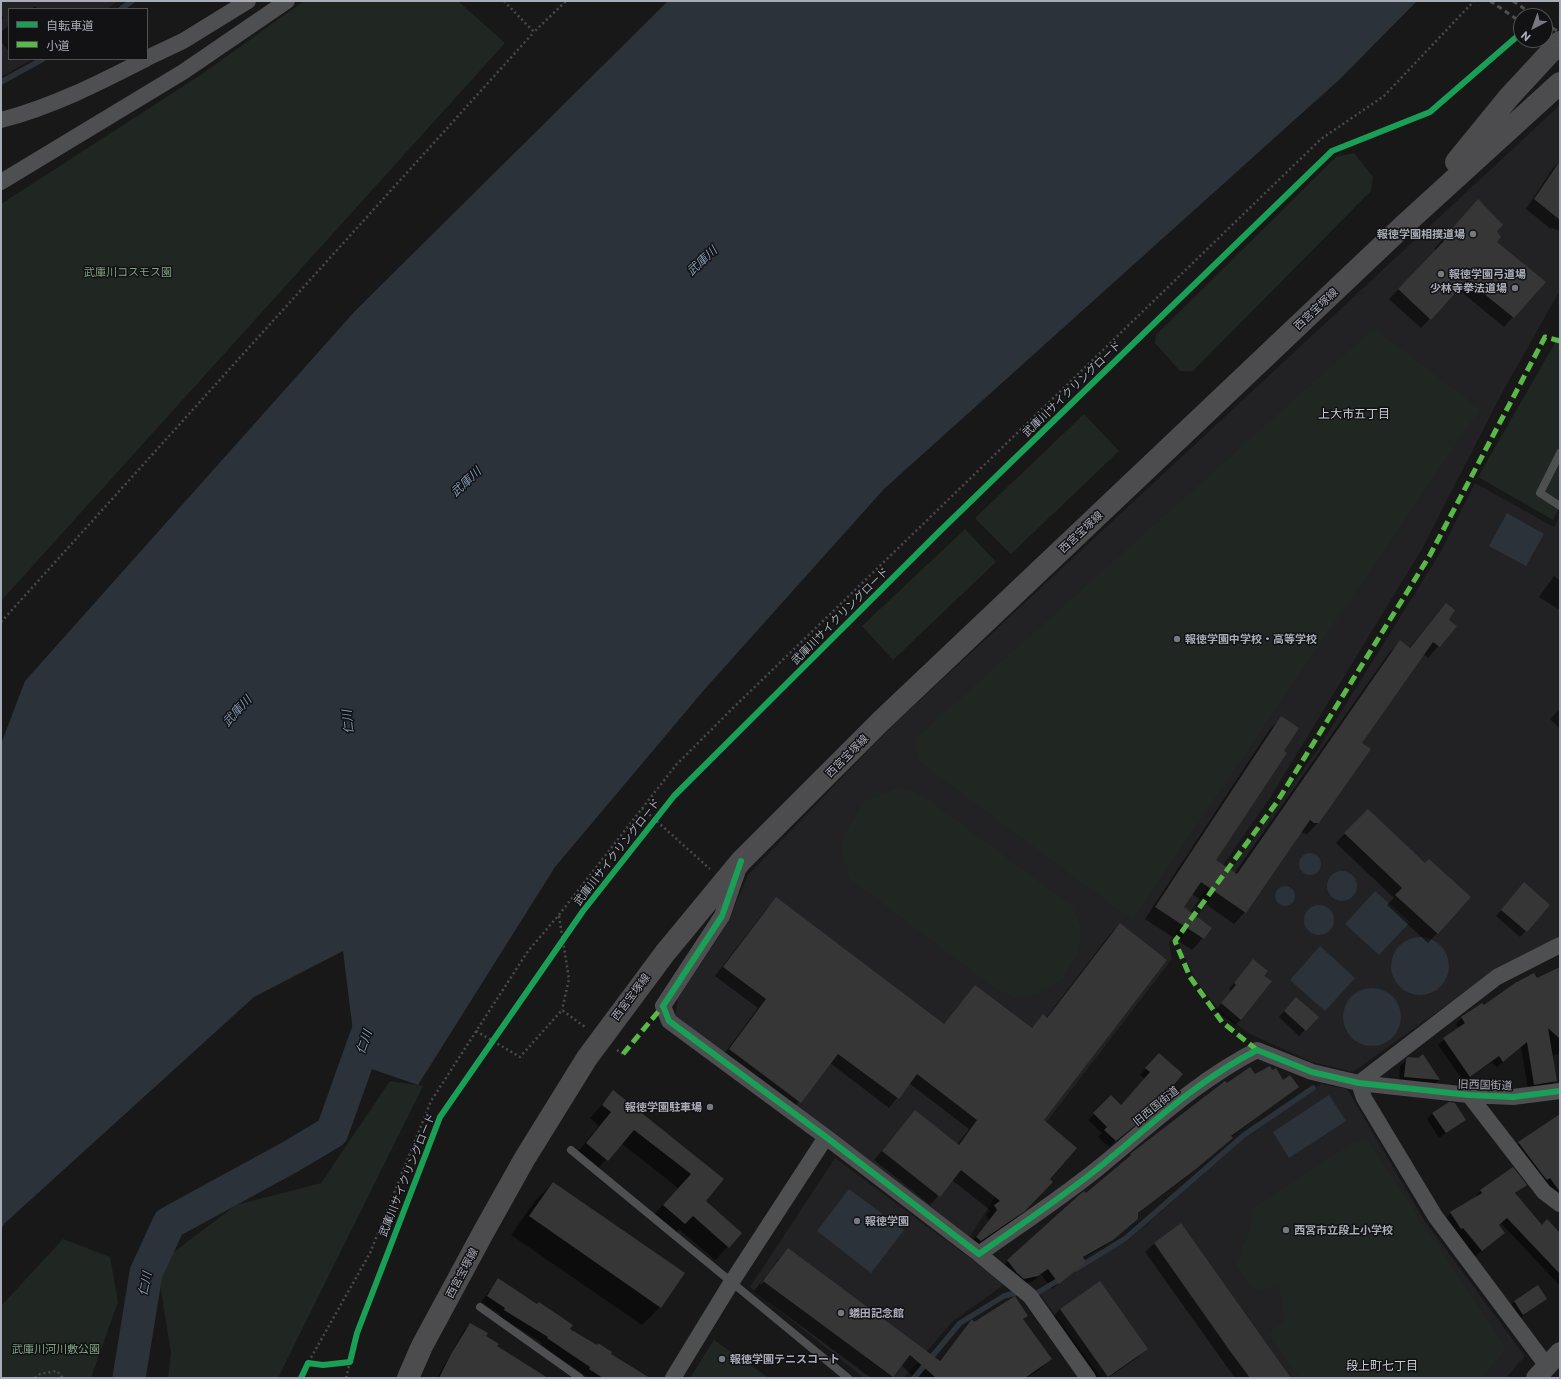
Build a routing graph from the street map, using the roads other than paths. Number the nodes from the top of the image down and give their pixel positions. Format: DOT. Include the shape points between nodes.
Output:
graph roads {
  1 [pos="248,1"];
  2 [pos="287,1"];
  3 [pos="1560,42"];
  4 [pos="148,58"];
  5 [pos="144,60"];
  6 [pos="1560,83"];
  7 [pos="1,120"];
  8 [pos="1,182"];
  9 [pos="1402,227"];
  10 [pos="1560,453"];
  11 [pos="1560,506"];
  12 [pos="741,861"];
  13 [pos="1560,945"];
  14 [pos="1359,1083"];
  15 [pos="1560,1092"];
  16 [pos="1469,1095"];
  17 [pos="826,1137"];
  18 [pos="571,1150"];
  19 [pos="1560,1204"];
  20 [pos="979,1254"];
  21 [pos="731,1283"];
  22 [pos="480,1307"];
  23 [pos="1548,1365"];
  24 [pos="408,1378"];
  25 [pos="580,1378"];
  26 [pos="673,1378"];
  27 [pos="848,1378"];
  28 [pos="1088,1378"];
  1 -- 4 [label="street"];
  2 -- 8 [label="street" via="183,72"];
  3 -- 9 [label="main road, 西宮宝塚線" via="1509,97"];
  5 -- 7 [label="street" via="78,93"];
  6 -- 9 [label="main road, 西宮宝塚線"];
  9 -- 12 [label="main road, 西宮宝塚線" via="881,721"];
  10 -- 11 [label="lane" via="1540,493"];
  12 -- 17 [label="street" via="722,916 663,1006 669,1021"];
  12 -- 24 [label="main road, 西宮宝塚線" via="664,953 587,1058 525,1158 483,1233 422,1346"];
  13 -- 14 [label="street" via="1497,977"];
  14 -- 16 [label="street, 旧西国街道"];
  14 -- 20 [label="street, 旧西国街道" via="1312,1072 1257,1050 1239,1059 1176,1102 1100,1166"];
  14 -- 23 [label="street" via="1364,1098 1435,1216"];
  15 -- 16 [label="street, 旧西国街道" via="1513,1097"];
  16 -- 19 [label="street" via="1544,1192"];
  17 -- 20 [label="street"];
  17 -- 21 [label="street"];
  18 -- 21 [label="lane"];
  20 -- 28 [label="street" via="1030,1296"];
  21 -- 26 [label="street"];
  21 -- 27 [label="lane"];
  22 -- 25 [label="lane"];
}
